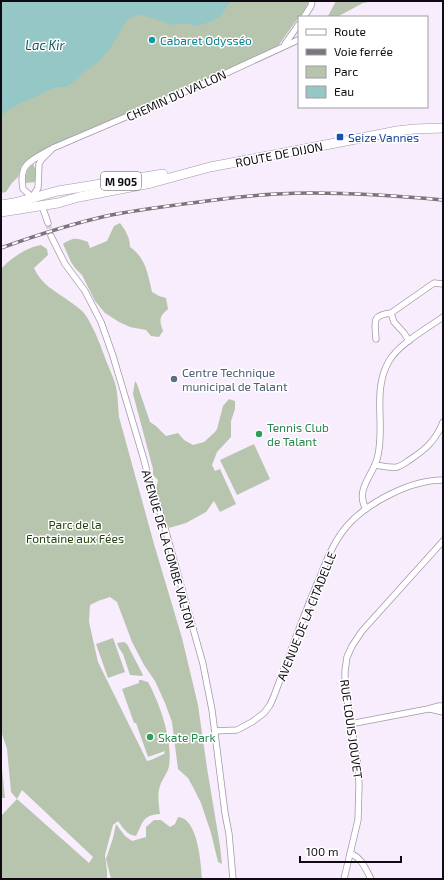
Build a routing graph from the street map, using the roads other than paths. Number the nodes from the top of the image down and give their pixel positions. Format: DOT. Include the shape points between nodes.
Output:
graph roads {
  1 [pos="312,1"];
  2 [pos="305,16"];
  3 [pos="298,26"];
  4 [pos="298,40"];
  5 [pos="284,46"];
  6 [pos="443,128"];
  7 [pos="53,148"];
  8 [pos="210,167"];
  9 [pos="134,179"];
  10 [pos="32,197"];
  11 [pos="42,206"];
  12 [pos="2,210"];
  13 [pos="48,223"];
  14 [pos="51,236"];
  15 [pos="443,284"];
  16 [pos="391,313"];
  17 [pos="443,317"];
  18 [pos="376,339"];
  19 [pos="409,341"];
  20 [pos="443,422"];
  21 [pos="376,465"];
  22 [pos="443,480"];
  23 [pos="366,509"];
  24 [pos="443,540"];
  25 [pos="443,706"];
  26 [pos="428,709"];
  27 [pos="443,712"];
  28 [pos="350,724"];
  29 [pos="215,731"];
  30 [pos="350,854"];
  31 [pos="233,879"];
  32 [pos="344,879"];
  33 [pos="371,879"];
  1 -- 2 [label="street"];
  3 -- 5 [label="street"];
  4 -- 5 [label="street, CHEMIN DU VALLON"];
  5 -- 7 [label="street, CHEMIN DU VALLON"];
  6 -- 8 [label="main road, ROUTE DE DIJON / M 905" via="397,131"];
  7 -- 10 [label="street, CHEMIN DU VALLON" via="39,164 38,188"];
  7 -- 10 [label="street, CHEMIN DU VALLON" via="28,163 24,169 23,189"];
  8 -- 9 [label="main road, ROUTE DE DIJON / M 905"];
  8 -- 11 [label="main road, ROUTE DE DIJON / M 905" via="151,183"];
  9 -- 10 [label="main road, ROUTE DE DIJON / M 905"];
  9 -- 11 [label="main road, ROUTE DE DIJON / M 905" via="109,188 59,198"];
  10 -- 11 [label="main road"];
  10 -- 12 [label="main road, M 905" via="25,205"];
  11 -- 12 [label="main road, M 905"];
  11 -- 13 [label="street"];
  14 -- 29 [label="street, AVENUE DE LA COMBE VALTON" via="65,264 85,291 101,322 113,356 200,656"];
  15 -- 16 [label="street" via="434,283"];
  16 -- 18 [label="street" via="377,318"];
  16 -- 19 [label="street" via="394,322"];
  17 -- 19 [label="street"];
  19 -- 21 [label="street" via="393,355 383,374 380,389 381,434"];
  20 -- 21 [label="street" via="430,445 402,465"];
  21 -- 23 [label="street" via="364,485 363,503"];
  22 -- 23 [label="street, AVENUE DE LA CITADELLE" via="419,483 392,493"];
  23 -- 29 [label="street, AVENUE DE LA CITADELLE" via="347,525 332,548 270,705 264,713 237,730"];
  24 -- 28 [label="street, RUE LOUIS JOUVET" via="362,631 352,646 344,680"];
  25 -- 26 [label="street"];
  26 -- 27 [label="street"];
  26 -- 28 [label="street"];
  28 -- 30 [label="street, RUE LOUIS JOUVET" via="360,785 358,820"];
  29 -- 31 [label="street, AVENUE DE LA COMBE VALTON"];
  30 -- 32 [label="street, RUE LOUIS JOUVET"];
  30 -- 33 [label="street" via="358,857"];
}
